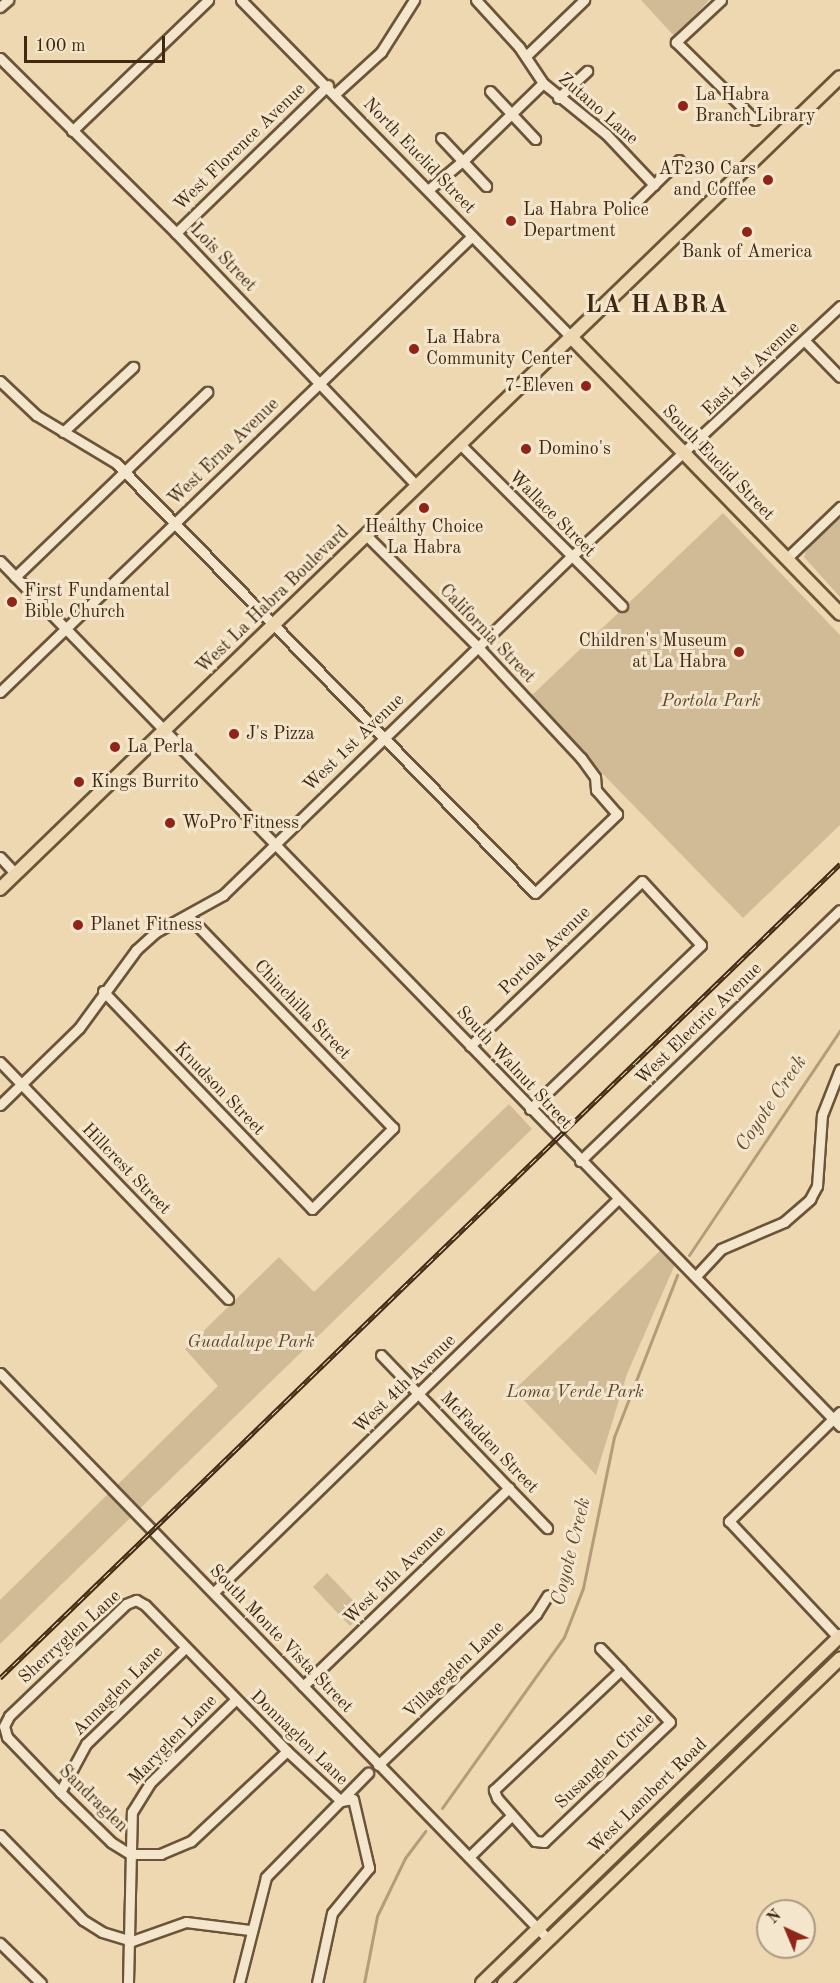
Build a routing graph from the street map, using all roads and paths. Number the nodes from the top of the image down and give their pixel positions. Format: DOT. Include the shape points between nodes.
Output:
graph roads {
  1 [pos="8,0"];
  2 [pos="208,0"];
  3 [pos="241,0"];
  4 [pos="414,0"];
  5 [pos="476,0"];
  6 [pos="584,0"];
  7 [pos="720,0"];
  8 [pos="0,7"];
  9 [pos="526,56"];
  10 [pos="0,58"];
  11 [pos="586,71"];
  12 [pos="840,77"];
  13 [pos="543,83"];
  14 [pos="328,85"];
  15 [pos="489,91"];
  16 [pos="336,93"];
  17 [pos="558,98"];
  18 [pos="512,114"];
  19 [pos="755,120"];
  20 [pos="72,131"];
  21 [pos="441,138"];
  22 [pos="535,139"];
  23 [pos="679,160"];
  24 [pos="463,161"];
  25 [pos="654,185"];
  26 [pos="486,186"];
  27 [pos="428,190"];
  28 [pos="631,207"];
  29 [pos="176,233"];
  30 [pos="472,236"];
  31 [pos="840,306"];
  32 [pos="571,337"];
  33 [pos="805,341"];
  34 [pos="133,367"];
  35 [pos="840,377"];
  36 [pos="0,381"];
  37 [pos="320,383"];
  38 [pos="207,392"];
  39 [pos="63,432"];
  40 [pos="460,444"];
  41 [pos="685,455"];
  42 [pos="124,472"];
  43 [pos="417,486"];
  44 [pos="840,507"];
  45 [pos="174,523"];
  46 [pos="366,535"];
  47 [pos="571,557"];
  48 [pos="786,558"];
  49 [pos="0,561"];
  50 [pos="15,577"];
  51 [pos="622,606"];
  52 [pos="840,614"];
  53 [pos="274,624"];
  54 [pos="66,628"];
  55 [pos="478,646"];
  56 [pos="0,692"];
  57 [pos="165,730"];
  58 [pos="384,738"];
  59 [pos="274,844"];
  60 [pos="0,857"];
  61 [pos="16,874"];
  62 [pos="0,890"];
  63 [pos="840,910"];
  64 [pos="188,916"];
  65 [pos="103,991"];
  66 [pos="470,1046"];
  67 [pos="0,1062"];
  68 [pos="840,1069"];
  69 [pos="22,1083"];
  70 [pos="0,1105"];
  71 [pos="530,1109"];
  72 [pos="580,1161"];
  73 [pos="618,1199"];
  74 [pos="312,1209"];
  75 [pos="696,1276"];
  76 [pos="228,1299"];
  77 [pos="381,1355"];
  78 [pos="0,1373"];
  79 [pos="418,1394"];
  80 [pos="836,1416"];
  81 [pos="840,1426"];
  82 [pos="509,1488"];
  83 [pos="547,1528"];
  84 [pos="214,1592"];
  85 [pos="548,1595"];
  86 [pos="136,1600"];
  87 [pos="839,1637"];
  88 [pos="185,1648"];
  89 [pos="600,1648"];
  90 [pos="840,1658"];
  91 [pos="621,1670"];
  92 [pos="303,1686"];
  93 [pos="235,1700"];
  94 [pos="4,1726"];
  95 [pos="287,1751"];
  96 [pos="378,1765"];
  97 [pos="368,1773"];
  98 [pos="60,1792"];
  99 [pos="341,1801"];
  100 [pos="511,1816"];
  101 [pos="0,1834"];
  102 [pos="130,1854"];
  103 [pos="469,1857"];
  104 [pos="538,1929"];
  105 [pos="250,1930"];
  106 [pos="549,1940"];
  107 [pos="132,1941"];
  108 [pos="0,1943"];
  109 [pos="41,1983"];
  110 [pos="128,1983"];
  111 [pos="239,1983"];
  112 [pos="317,1983"];
  113 [pos="482,1983"];
  114 [pos="504,1983"];
  1 -- 8 [label="street"];
  2 -- 20 [label="street"];
  3 -- 14 [label="street, North Euclid Street"];
  4 -- 16 [label="street" via="381,52"];
  5 -- 9 [label="street, Zutano Lane"];
  6 -- 9 [label="street"];
  7 -- 19 [label="street" via="676,42"];
  9 -- 13 [label="street, Zutano Lane"];
  10 -- 20 [label="street, Lois Street"];
  11 -- 17 [label="street"];
  12 -- 32 [label="main road, West La Habra Boulevard"];
  13 -- 17 [label="street, Zutano Lane"];
  13 -- 18 [label="street"];
  14 -- 16 [label="street, North Euclid Street"];
  14 -- 29 [label="street, West Florence Avenue"];
  15 -- 18 [label="street"];
  16 -- 27 [label="street, North Euclid Street"];
  17 -- 25 [label="street, Zutano Lane" via="606,134"];
  18 -- 22 [label="street"];
  18 -- 24 [label="street"];
  20 -- 29 [label="street, Lois Street"];
  21 -- 24 [label="street"];
  23 -- 25 [label="street"];
  24 -- 26 [label="street"];
  24 -- 27 [label="street"];
  25 -- 28 [label="street"];
  27 -- 30 [label="street, North Euclid Street"];
  29 -- 37 [label="street, Lois Street"];
  30 -- 32 [label="street, North Euclid Street"];
  30 -- 37 [label="street, West Erna Avenue"];
  31 -- 33 [label="street, East 1st Avenue"];
  32 -- 40 [label="main road, West La Habra Boulevard"];
  32 -- 41 [label="main road, South Euclid Street"];
  33 -- 35 [label="street"];
  33 -- 41 [label="street, East 1st Avenue"];
  34 -- 39 [label="street"];
  36 -- 39 [label="street" via="36,415"];
  37 -- 43 [label="street, Lois Street"];
  37 -- 45 [label="street, West Erna Avenue"];
  38 -- 42 [label="street"];
  39 -- 42 [label="street" via="116,462"];
  40 -- 43 [label="main road, West La Habra Boulevard"];
  40 -- 47 [label="street, Wallace Street"];
  41 -- 47 [label="street, West 1st Avenue"];
  41 -- 48 [label="main road, South Euclid Street"];
  42 -- 45 [label="street"];
  42 -- 50 [label="street"];
  43 -- 46 [label="main road, West La Habra Boulevard"];
  44 -- 48 [label="street"];
  45 -- 53 [label="street"];
  45 -- 54 [label="street, West Erna Avenue"];
  46 -- 53 [label="main road, West La Habra Boulevard"];
  46 -- 55 [label="street, California Street"];
  47 -- 51 [label="street, Wallace Street"];
  47 -- 55 [label="street, West 1st Avenue"];
  48 -- 52 [label="main road, South Euclid Street"];
  49 -- 50 [label="street, South Walnut Street"];
  50 -- 54 [label="street, South Walnut Street"];
  53 -- 57 [label="main road, West La Habra Boulevard"];
  53 -- 58 [label="street"];
  54 -- 56 [label="street, West Erna Avenue"];
  54 -- 57 [label="street, South Walnut Street"];
  55 -- 58 [label="street, West 1st Avenue"];
  55 -- 58 [label="street, California Street" via="581,758 595,777 596,790 617,814 536,893"];
  57 -- 59 [label="street, South Walnut Street"];
  57 -- 61 [label="main road, West La Habra Boulevard"];
  58 -- 59 [label="street, West 1st Avenue"];
  59 -- 64 [label="street, West 1st Avenue" via="223,896"];
  59 -- 66 [label="street, South Walnut Street"];
  60 -- 61 [label="street"];
  61 -- 62 [label="main road, West La Habra Boulevard"];
  63 -- 72 [label="street, West Electric Avenue"];
  64 -- 65 [label="street, West 1st Avenue" via="149,938"];
  64 -- 74 [label="street, Chinchilla Street" via="393,1128"];
  65 -- 69 [label="street, West 1st Avenue" via="79,1028"];
  65 -- 74 [label="street, Knudson Street"];
  66 -- 71 [label="street, South Walnut Street"];
  66 -- 71 [label="street, Portola Avenue" via="642,881 701,945"];
  67 -- 69 [label="street, Hillcrest Street"];
  68 -- 75 [label="street" via="822,1115 817,1186 810,1199 800,1212 784,1222 721,1249"];
  69 -- 70 [label="street, West 1st Avenue"];
  69 -- 76 [label="street, Hillcrest Street"];
  71 -- 72 [label="street, South Walnut Street"];
  72 -- 73 [label="street, South Walnut Street"];
  73 -- 75 [label="street, South Walnut Street"];
  73 -- 79 [label="street, West 4th Avenue"];
  75 -- 80 [label="street, South Walnut Street"];
  77 -- 79 [label="street, McFadden Street"];
  78 -- 84 [label="street, South Monte Vista Street"];
  79 -- 82 [label="street, McFadden Street"];
  79 -- 84 [label="street, West 4th Avenue"];
  80 -- 81 [label="street, South Walnut Street"];
  80 -- 87 [label="street" via="729,1521"];
  82 -- 83 [label="street, McFadden Street"];
  82 -- 92 [label="street, West 5th Avenue"];
  84 -- 92 [label="street, South Monte Vista Street"];
  85 -- 96 [label="street, Villageglen Lane" via="536,1614"];
  86 -- 88 [label="street, Donnaglen Lane"];
  86 -- 94 [label="street, Sherryglen Lane" via="126,1604 9,1716"];
  87 -- 104 [label="main road, West Lambert Road"];
  88 -- 93 [label="street, Donnaglen Lane"];
  88 -- 98 [label="street, Annaglen Lane" via="86,1744"];
  89 -- 91 [label="street, Susanglen Circle"];
  90 -- 106 [label="main road, West Lambert Road"];
  91 -- 100 [label="street, Susanglen Circle" via="494,1790"];
  91 -- 100 [label="street, Susanglen Circle" via="670,1722 544,1842 535,1840"];
  92 -- 96 [label="street, South Monte Vista Street"];
  93 -- 95 [label="street, Donnaglen Lane"];
  93 -- 102 [label="street, Maryglen Lane" via="145,1790 132,1812"];
  94 -- 98 [label="street, Sandraglen" via="7,1737"];
  95 -- 99 [label="street, Donnaglen Lane"];
  95 -- 102 [label="street, Sandraglen" via="191,1842 161,1854"];
  96 -- 103 [label="street, South Monte Vista Street"];
  97 -- 99 [label="street"];
  98 -- 102 [label="street, Sandraglen" via="111,1842"];
  99 -- 105 [label="street" via="266,1877"];
  99 -- 112 [label="street, Donnaglen Lane" via="352,1799 369,1869 332,1913"];
  100 -- 103 [label="street"];
  101 -- 107 [label="street" via="82,1920 102,1932"];
  102 -- 107 [label="street, Maryglen Lane"];
  103 -- 104 [label="street, South Monte Vista Street"];
  104 -- 106 [label="street, South Monte Vista Street"];
  104 -- 113 [label="main road, West Lambert Road"];
  105 -- 107 [label="street" via="186,1922"];
  105 -- 111 [label="street"];
  106 -- 114 [label="main road, West Lambert Road"];
  107 -- 110 [label="street, Maryglen Lane"];
  108 -- 109 [label="street"];
}
